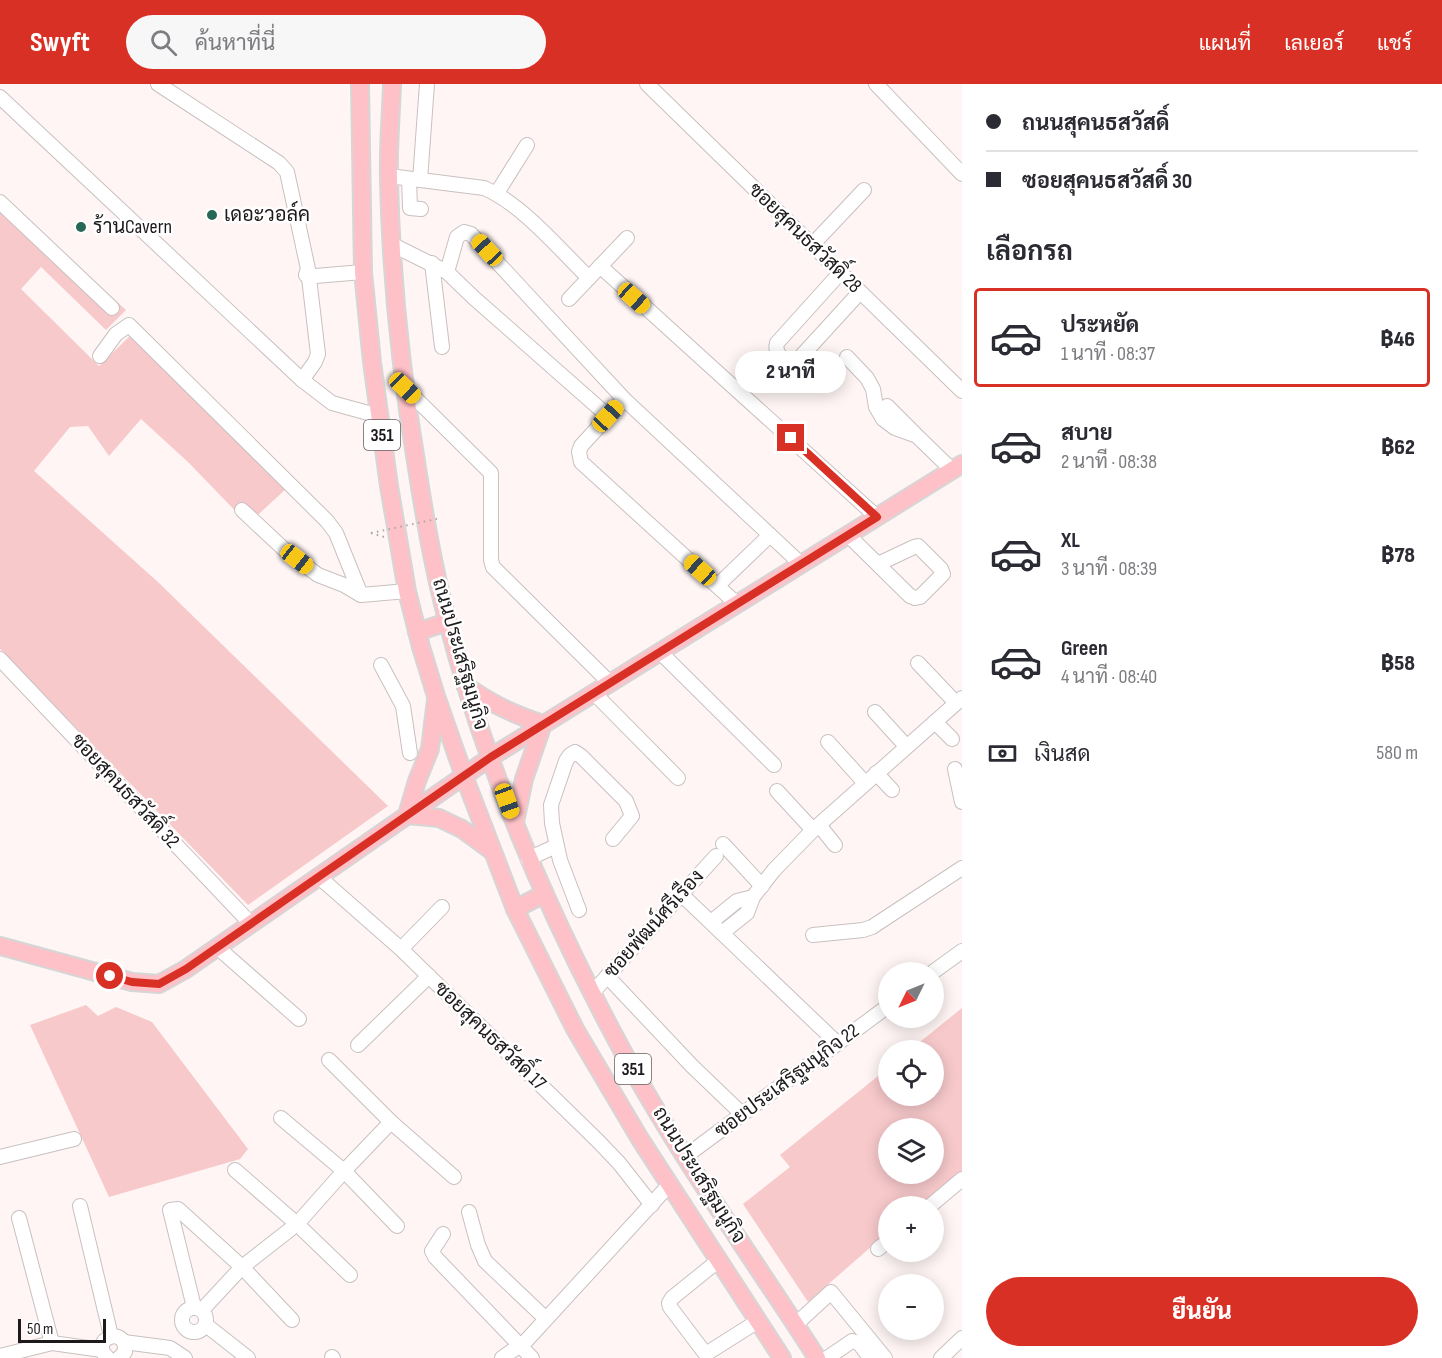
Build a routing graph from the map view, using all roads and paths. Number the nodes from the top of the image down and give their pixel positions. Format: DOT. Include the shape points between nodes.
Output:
graph roads {
  1 [pos="158,84"];
  2 [pos="360,84"];
  3 [pos="392,84"];
  4 [pos="427,84"];
  5 [pos="647,84"];
  6 [pos="876,84"];
  7 [pos="0,97"];
  8 [pos="527,145"];
  9 [pos="962,174"];
  10 [pos="389,176"];
  11 [pos="414,179"];
  12 [pos="864,190"];
  13 [pos="497,193"];
  14 [pos="0,202"];
  15 [pos="421,209"];
  16 [pos="627,238"];
  17 [pos="391,244"];
  18 [pos="812,245"];
  19 [pos="432,263"];
  20 [pos="600,266"];
  21 [pos="363,272"];
  22 [pos="447,272"];
  23 [pos="840,273"];
  24 [pos="311,275"];
  25 [pos="589,278"];
  26 [pos="860,292"];
  27 [pos="569,299"];
  28 [pos="112,308"];
  29 [pos="442,347"];
  30 [pos="100,356"];
  31 [pos="847,357"];
  32 [pos="302,380"];
  33 [pos="959,383"];
  34 [pos="405,388"];
  35 [pos="624,399"];
  36 [pos="887,406"];
  37 [pos="379,416"];
  38 [pos="608,416"];
  39 [pos="917,436"];
  40 [pos="957,467"];
  41 [pos="242,510"];
  42 [pos="877,517"];
  43 [pos="441,518"];
  44 [pos="371,533"];
  45 [pos="770,535"];
  46 [pos="848,535"];
  47 [pos="801,564"];
  48 [pos="878,564"];
  49 [pos="717,586"];
  50 [pos="407,591"];
  51 [pos="361,595"];
  52 [pos="737,604"];
  53 [pos="447,622"];
  54 [pos="417,632"];
  55 [pos="660,652"];
  56 [pos="0,659"];
  57 [pos="918,663"];
  58 [pos="381,665"];
  59 [pos="610,683"];
  60 [pos="465,685"];
  61 [pos="594,693"];
  62 [pos="436,696"];
  63 [pos="959,700"];
  64 [pos="875,712"];
  65 [pos="934,722"];
  66 [pos="543,724"];
  67 [pos="952,739"];
  68 [pos="828,742"];
  69 [pos="906,746"];
  70 [pos="410,753"];
  71 [pos="491,757"];
  72 [pos="774,765"];
  73 [pos="955,769"];
  74 [pos="876,773"];
  75 [pos="464,776"];
  76 [pos="678,778"];
  77 [pos="865,783"];
  78 [pos="892,790"];
  79 [pos="777,791"];
  80 [pos="962,802"];
  81 [pos="407,815"];
  82 [pos="515,823"];
  83 [pos="816,828"];
  84 [pos="613,839"];
  85 [pos="835,845"];
  86 [pos="556,846"];
  87 [pos="492,851"];
  88 [pos="528,859"];
  89 [pos="962,868"];
  90 [pos="319,877"];
  91 [pos="757,891"];
  92 [pos="544,894"];
  93 [pos="681,894"];
  94 [pos="442,908"];
  95 [pos="515,909"];
  96 [pos="579,910"];
  97 [pos="711,922"];
  98 [pos="251,924"];
  99 [pos="722,933"];
  100 [pos="813,935"];
  101 [pos="0,946"];
  102 [pos="217,947"];
  103 [pos="401,949"];
  104 [pos="962,951"];
  105 [pos="944,964"];
  106 [pos="429,976"];
  107 [pos="607,976"];
  108 [pos="592,992"];
  109 [pos="878,1013"];
  110 [pos="299,1019"];
  111 [pos="837,1043"];
  112 [pos="358,1045"];
  113 [pos="329,1060"];
  114 [pos="742,1114"];
  115 [pos="281,1118"];
  116 [pos="391,1122"];
  117 [pos="74,1139"];
  118 [pos="686,1156"];
  119 [pos="0,1157"];
  120 [pos="235,1170"];
  121 [pos="344,1171"];
  122 [pos="454,1177"];
  123 [pos="962,1179"];
  124 [pos="670,1185"];
  125 [pos="942,1196"];
  126 [pos="652,1205"];
  127 [pos="80,1206"];
  128 [pos="469,1212"];
  129 [pos="19,1218"];
  130 [pos="297,1224"];
  131 [pos="397,1226"];
  132 [pos="443,1233"];
  133 [pos="718,1260"];
  134 [pos="242,1267"];
  135 [pos="350,1275"];
  136 [pos="198,1309"];
  137 [pos="545,1318"];
  138 [pos="292,1320"];
  139 [pos="758,1321"];
  140 [pos="206,1325"];
  141 [pos="795,1325"];
  142 [pos="188,1330"];
  143 [pos="962,1338"];
  144 [pos="117,1339"];
  145 [pos="521,1346"];
  146 [pos="44,1349"];
  147 [pos="0,1356"];
  148 [pos="113,1356"];
  149 [pos="180,1356"];
  150 [pos="248,1358"];
  151 [pos="502,1358"];
  152 [pos="532,1358"];
  153 [pos="782,1358"];
  154 [pos="817,1358"];
  155 [pos="826,1358"];
  156 [pos="870,1358"];
  157 [pos="885,1358"];
  158 [pos="941,1358"];
  1 -- 24 [label="street" via="285,167"];
  2 -- 21 [label="main road, ถนนประเสริฐมนูกิจ / 351"];
  3 -- 10 [label="main road, ถนนประเสริฐมนูกิจ / 351"];
  4 -- 11 [label="street"];
  5 -- 18 [label="street, ซอยสุคนธสวัสดิ์ 28"];
  6 -- 9 [label="street"];
  7 -- 32 [label="street"];
  8 -- 13 [label="street"];
  10 -- 11 [label="street"];
  10 -- 17 [label="main road, ถนนประเสริฐมนูกิจ / 351"];
  11 -- 13 [label="street"];
  11 -- 15 [label="street" via="410,208"];
  12 -- 18 [label="street"];
  13 -- 25 [label="street"];
  14 -- 28 [label="street"];
  16 -- 20 [label="street"];
  17 -- 19 [label="street"];
  17 -- 34 [label="main road, ถนนประเสริฐมนูกิจ / 351"];
  18 -- 23 [label="street, ซอยสุคนธสวัสดิ์ 28"];
  19 -- 22 [label="street"];
  19 -- 29 [label="street"];
  20 -- 25 [label="street"];
  20 -- 42 [label="street"];
  21 -- 24 [label="street"];
  21 -- 37 [label="main road, ถนนประเสริฐมนูกิจ / 351"];
  22 -- 35 [label="street" via="457,237 464,232 471,234"];
  22 -- 38 [label="street"];
  23 -- 26 [label="street, ซอยสุคนธสวัสดิ์ 28"];
  23 -- 26 [label="street" via="777,343 777,352 787,363 796,362"];
  24 -- 32 [label="street" via="318,354"];
  25 -- 27 [label="street"];
  26 -- 33 [label="street, ซอยสุคนธสวัสดิ์ 28"];
  30 -- 51 [label="street" via="116,334 129,325 327,521 336,533"];
  31 -- 39 [label="street" via="867,378 883,419 894,429"];
  32 -- 37 [label="street" via="332,403"];
  34 -- 53 [label="main road, ถนนประเสริฐมนูกิจ / 351" via="430,549"];
  34 -- 59 [label="street" via="491,473 493,567"];
  35 -- 38 [label="street"];
  35 -- 45 [label="street"];
  36 -- 39 [label="street"];
  37 -- 50 [label="main road, ถนนประเสริฐมนูกิจ / 351"];
  38 -- 49 [label="street" via="581,446 581,462"];
  39 -- 40 [label="street"];
  40 -- 42 [label="main road"];
  41 -- 51 [label="street" via="318,575"];
  42 -- 46 [label="main road"];
  43 -- 44 [label="path, bridge"];
  45 -- 47 [label="street"];
  45 -- 49 [label="street"];
  46 -- 47 [label="main road"];
  46 -- 48 [label="street"];
  47 -- 52 [label="main road"];
  48 -- 48 [label="street" via="915,598 942,574 918,546"];
  49 -- 52 [label="street"];
  50 -- 51 [label="street"];
  50 -- 54 [label="main road, ถนนประเสริฐมนูกิจ / 351"];
  52 -- 55 [label="main road"];
  53 -- 54 [label="main road"];
  53 -- 60 [label="main road, ถนนประเสริฐมนูกิจ / 351"];
  54 -- 62 [label="main road, ถนนประเสริฐมนูกิจ / 351"];
  55 -- 59 [label="main road"];
  55 -- 72 [label="street"];
  56 -- 98 [label="street, ซอยสุคนธสวัสดิ์ 32"];
  57 -- 63 [label="street"];
  58 -- 70 [label="street" via="403,706"];
  59 -- 61 [label="main road"];
  60 -- 66 [label="main road" via="504,710"];
  60 -- 71 [label="main road, ถนนประเสริฐมนูกิจ / 351"];
  61 -- 66 [label="main road"];
  61 -- 76 [label="street"];
  62 -- 75 [label="main road, ถนนประเสริฐมนูกิจ / 351"];
  62 -- 81 [label="main road" via="430,749"];
  63 -- 65 [label="street"];
  64 -- 69 [label="street"];
  65 -- 67 [label="street"];
  65 -- 69 [label="street"];
  66 -- 71 [label="main road"];
  66 -- 82 [label="main road" via="524,779"];
  68 -- 77 [label="street"];
  69 -- 74 [label="street"];
  71 -- 75 [label="main road"];
  71 -- 82 [label="main road, ถนนประเสริฐมนูกิจ / 351"];
  73 -- 80 [label="street"];
  74 -- 77 [label="street"];
  74 -- 78 [label="street"];
  75 -- 81 [label="main road"];
  75 -- 87 [label="main road, ถนนประเสริฐมนูกิจ / 351"];
  77 -- 83 [label="street"];
  79 -- 83 [label="street"];
  81 -- 87 [label="main road" via="439,818"];
  81 -- 90 [label="main road"];
  82 -- 88 [label="main road, ถนนประเสริฐมนูกิจ / 351"];
  83 -- 85 [label="street"];
  83 -- 91 [label="street"];
  84 -- 86 [label="street" via="632,816 630,809 575,752 566,761 551,805"];
  86 -- 88 [label="street"];
  86 -- 96 [label="street"];
  87 -- 95 [label="main road, ถนนประเสริฐมนูกิจ / 351"];
  88 -- 92 [label="main road, ถนนประเสริฐมนูกิจ / 351"];
  89 -- 100 [label="street" via="872,927"];
  90 -- 98 [label="main road"];
  90 -- 103 [label="street, ซอยสุคนธสวัสดิ์ 17"];
  91 -- 93 [label="street, ซอยพัฒน์ศรีเรือง" via="719,850"];
  91 -- 97 [label="street"];
  91 -- 99 [label="street" via="747,914"];
  92 -- 95 [label="main road"];
  92 -- 108 [label="main road, ถนนประเสริฐมนูกิจ / 351"];
  93 -- 97 [label="street"];
  93 -- 107 [label="street, ซอยพัฒน์ศรีเรือง"];
  94 -- 103 [label="street"];
  95 -- 124 [label="main road, ถนนประเสริฐมนูกิจ / 351" via="581,1039"];
  97 -- 99 [label="street"];
  98 -- 102 [label="main road"];
  99 -- 111 [label="street"];
  101 -- 102 [label="main road" via="132,982 159,984"];
  102 -- 110 [label="street"];
  103 -- 106 [label="street, ซอยสุคนธสวัสดิ์ 17"];
  104 -- 105 [label="street"];
  106 -- 112 [label="street"];
  106 -- 126 [label="street, ซอยสุคนธสวัสดิ์ 17" via="598,1141"];
  107 -- 108 [label="street, ซอยพัฒน์ศรีเรือง"];
  107 -- 114 [label="street"];
  108 -- 118 [label="main road, ถนนประเสริฐมนูกิจ / 351"];
  109 -- 111 [label="street, ซอยประเสริฐมนูกิจ 22"];
  111 -- 114 [label="street, ซอยประเสริฐมนูกิจ 22"];
  113 -- 116 [label="street"];
  114 -- 118 [label="street, ซอยประเสริฐมนูกิจ 22"];
  115 -- 121 [label="street"];
  116 -- 121 [label="street"];
  116 -- 122 [label="street"];
  117 -- 119 [label="street"];
  118 -- 141 [label="main road, ถนนประเสริฐมนูกิจ / 351"];
  120 -- 130 [label="street"];
  121 -- 130 [label="street"];
  121 -- 131 [label="street"];
  123 -- 125 [label="street"];
  124 -- 126 [label="street"];
  124 -- 133 [label="main road, ถนนประเสริฐมนูกิจ / 351"];
  126 -- 137 [label="street"];
  127 -- 144 [label="street"];
  128 -- 137 [label="street" via="485,1261"];
  129 -- 146 [label="street"];
  130 -- 134 [label="street"];
  130 -- 135 [label="street"];
  132 -- 145 [label="street" via="432,1251 435,1257"];
  133 -- 139 [label="main road, ถนนประเสริฐมนูกิจ / 351"];
  133 -- 139 [label="street" via="672,1298 670,1307 704,1352"];
  134 -- 136 [label="street"];
  134 -- 136 [label="street" via="178,1209 170,1209"];
  134 -- 138 [label="street"];
  136 -- 140 [label="street" via="207,1317"];
  136 -- 142 [label="street" via="187,1310 182,1316"];
  137 -- 145 [label="street"];
  139 -- 153 [label="main road, ถนนประเสริฐมนูกิจ / 351"];
  140 -- 142 [label="street" via="196,1332"];
  140 -- 150 [label="street"];
  141 -- 154 [label="main road, ถนนประเสริฐมนูกิจ / 351"];
  141 -- 157 [label="street" via="831,1292"];
  142 -- 149 [label="street"];
  143 -- 158 [label="street"];
  144 -- 148 [label="street" via="125,1352"];
  144 -- 148 [label="street" via="103,1342"];
  144 -- 149 [label="street" via="170,1348"];
  145 -- 151 [label="street"];
  145 -- 152 [label="street"];
  146 -- 147 [label="street"];
  146 -- 148 [label="street"];
  155 -- 156 [label="street" via="852,1341 859,1343"];
}
